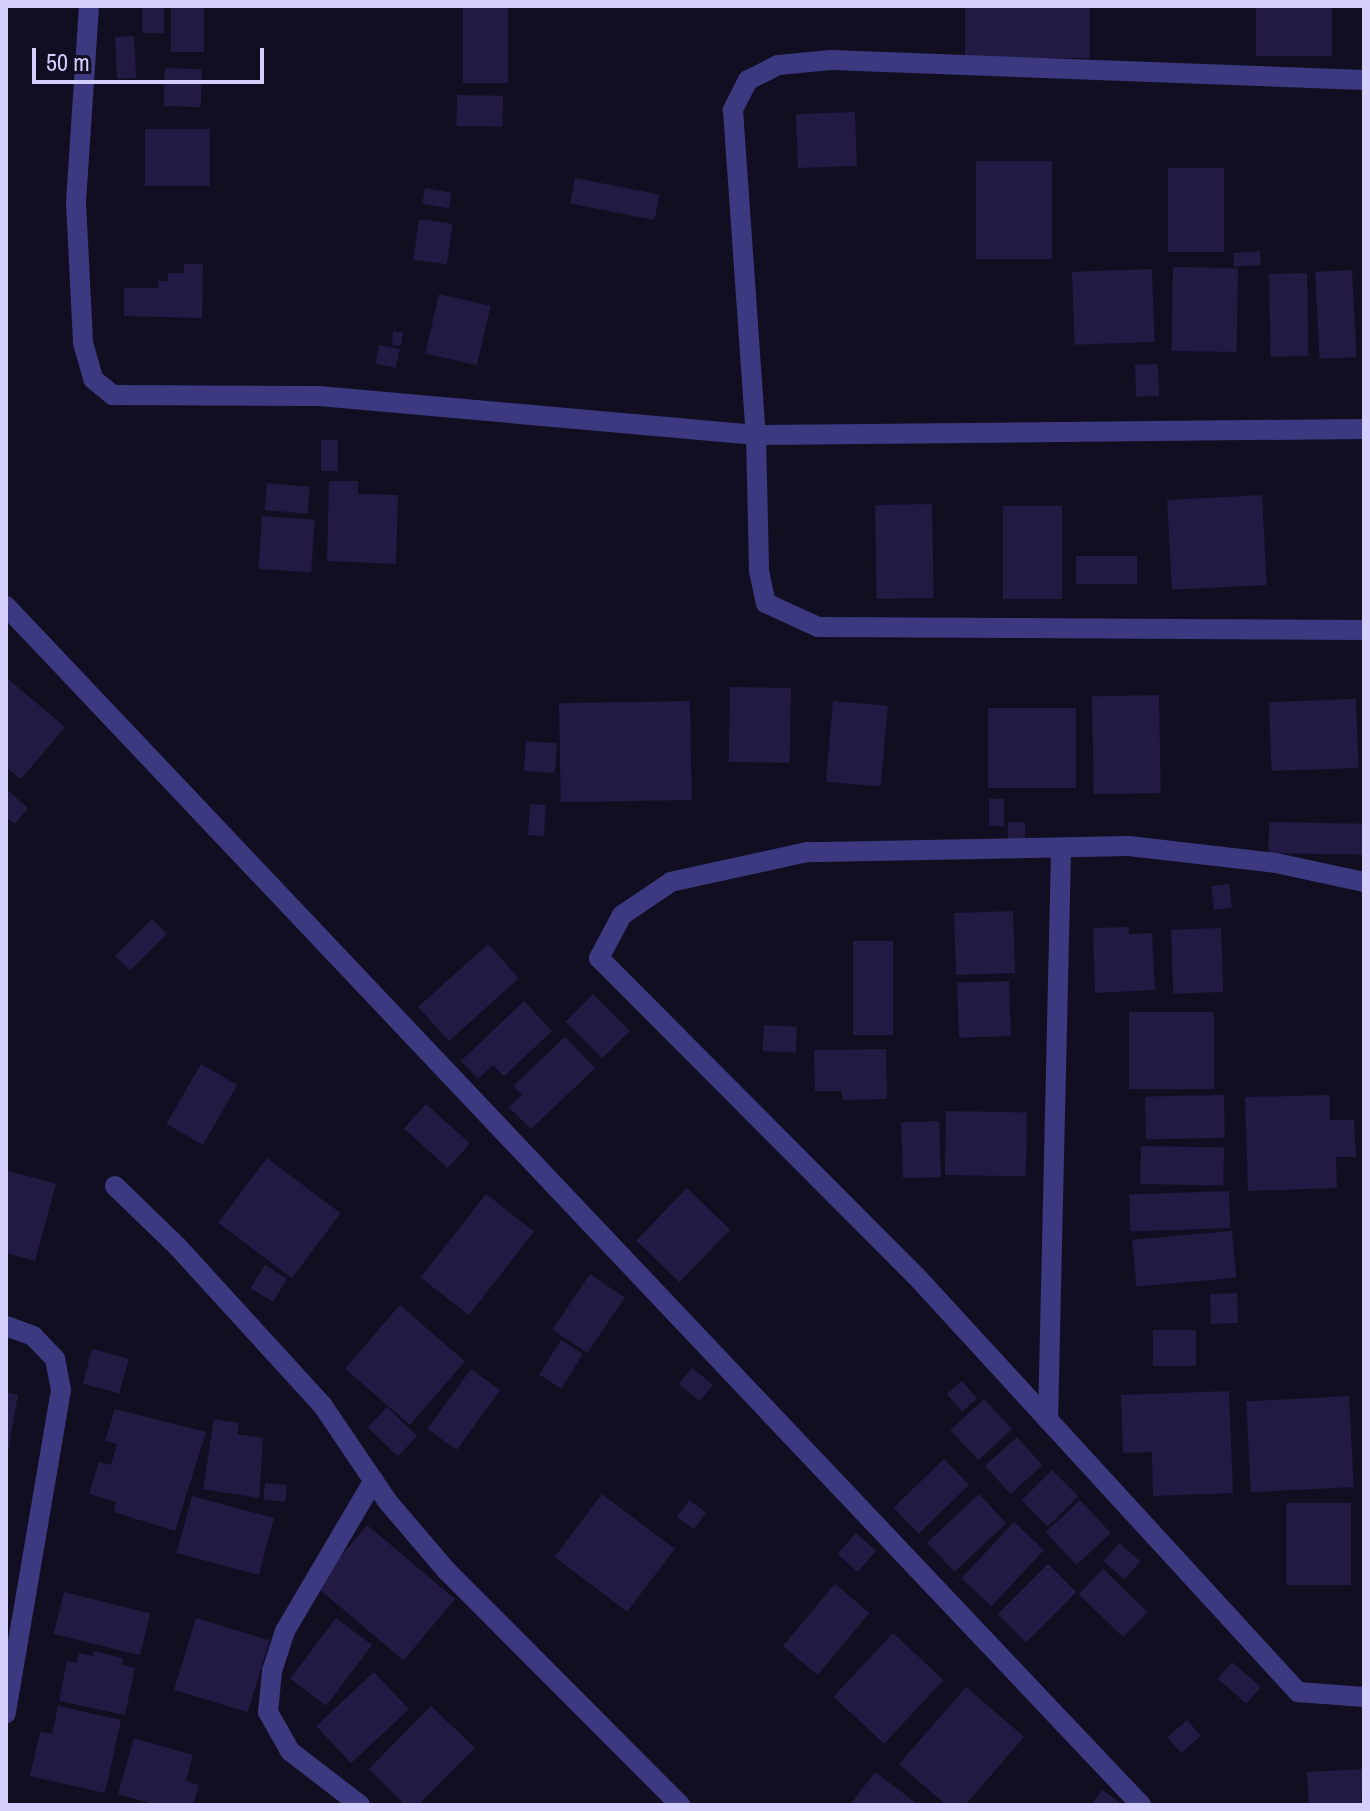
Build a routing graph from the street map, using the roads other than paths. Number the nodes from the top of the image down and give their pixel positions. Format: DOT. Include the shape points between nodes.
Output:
graph roads {
  1 [pos="89,6"];
  2 [pos="1364,80"];
  3 [pos="1364,429"];
  4 [pos="756,435"];
  5 [pos="6,606"];
  6 [pos="1364,630"];
  7 [pos="1061,850"];
  8 [pos="1364,882"];
  9 [pos="115,1186"];
  10 [pos="6,1326"];
  11 [pos="1048,1420"];
  12 [pos="374,1480"];
  13 [pos="11,1668"];
  14 [pos="1364,1697"];
  15 [pos="6,1713"];
  16 [pos="360,1805"];
  17 [pos="680,1805"];
  18 [pos="1141,1805"];
  1 -- 4 [label="street" via="76,203 83,343 93,379 113,395 319,396"];
  2 -- 4 [label="street" via="831,60 778,65 748,80 733,110"];
  3 -- 4 [label="street"];
  4 -- 6 [label="street" via="759,571 766,603 818,627"];
  5 -- 18 [label="street"];
  7 -- 8 [label="street" via="1129,846 1276,863"];
  7 -- 11 [label="street"];
  7 -- 11 [label="street" via="807,852 718,869 671,882 622,915 599,958 916,1276"];
  9 -- 12 [label="street" via="323,1406"];
  10 -- 13 [label="street" via="33,1336 55,1359 61,1390"];
  11 -- 14 [label="street" via="1298,1692"];
  12 -- 16 [label="street" via="285,1631 272,1671 268,1712 290,1751"];
  12 -- 17 [label="street" via="446,1570"];
  13 -- 15 [label="street"];
}
